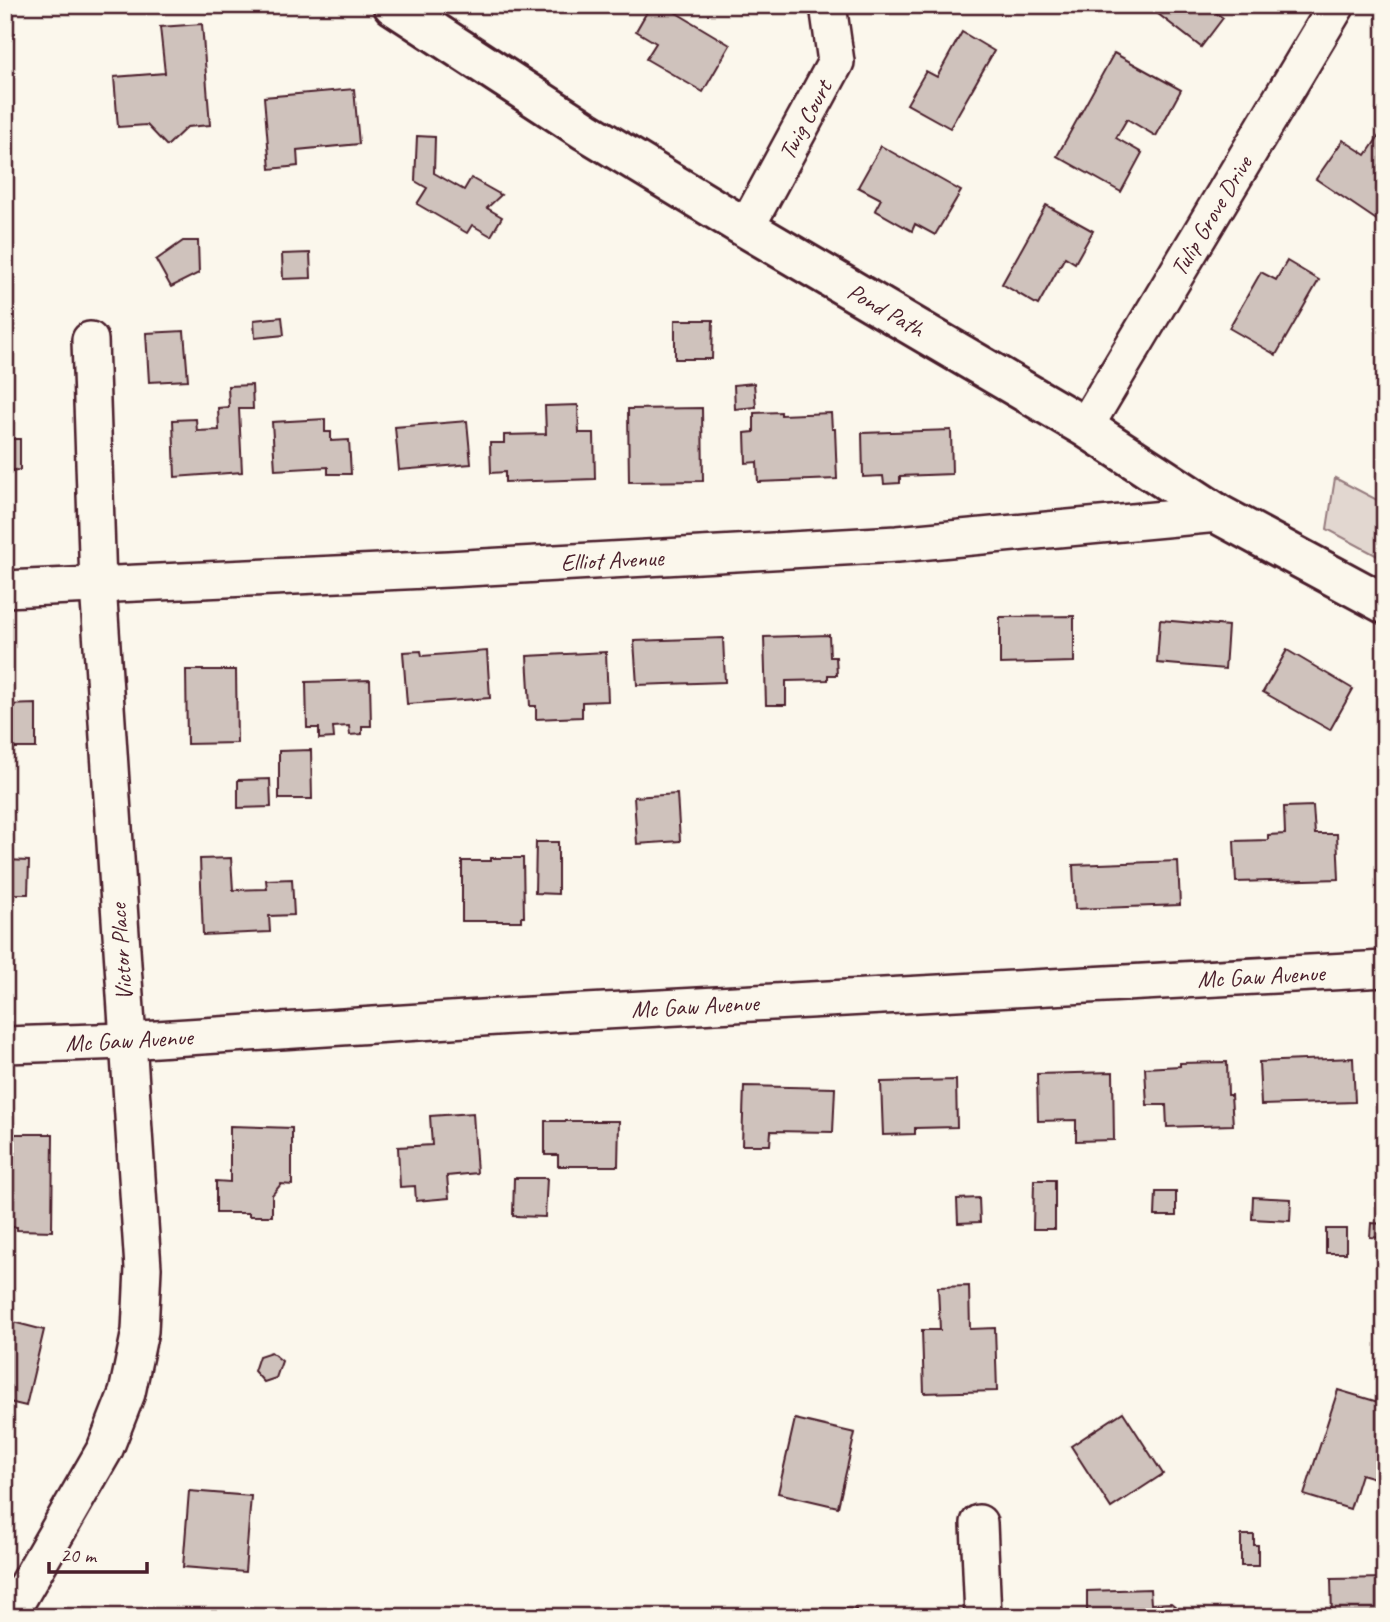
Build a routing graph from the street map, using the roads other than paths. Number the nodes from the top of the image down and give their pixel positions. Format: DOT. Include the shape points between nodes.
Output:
graph roads {
  1 [pos="393,5"];
  2 [pos="828,5"];
  3 [pos="1337,5"];
  4 [pos="746,228"];
  5 [pos="90,340"];
  6 [pos="1085,427"];
  7 [pos="1217,514"];
  8 [pos="98,585"];
  9 [pos="5,589"];
  10 [pos="1385,604"];
  11 [pos="1385,969"];
  12 [pos="126,1041"];
  13 [pos="5,1045"];
  14 [pos="979,1523"];
  15 [pos="8,1617"];
  16 [pos="983,1617"];
  1 -- 4 [label="street, Pond Path"];
  2 -- 4 [label="street, Twig Court" via="836,62"];
  3 -- 6 [label="street, Tulip Grove Drive"];
  4 -- 6 [label="street, Pond Path"];
  5 -- 8 [label="street, Victor Place"];
  6 -- 7 [label="street, Pond Path"];
  7 -- 8 [label="street, Elliot Avenue" via="883,545"];
  7 -- 10 [label="street, Pond Path"];
  8 -- 9 [label="street, Elliot Avenue"];
  8 -- 12 [label="street, Victor Place"];
  11 -- 12 [label="street, Mc Gaw Avenue"];
  12 -- 13 [label="street, Mc Gaw Avenue"];
  12 -- 15 [label="street, Victor Place" via="143,1268 140,1331 127,1393 105,1449"];
  14 -- 16 [label="street"];
}
